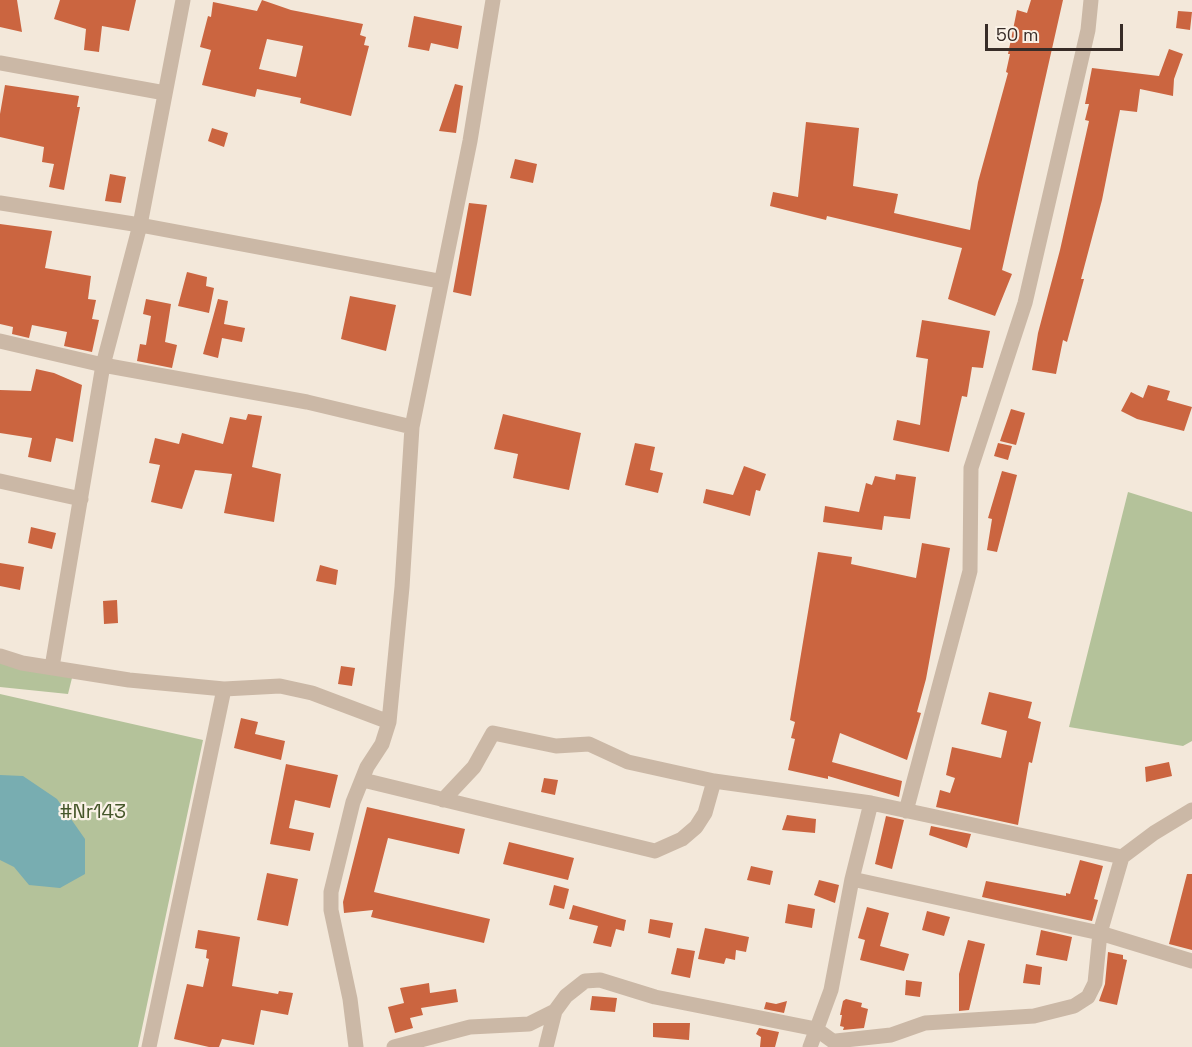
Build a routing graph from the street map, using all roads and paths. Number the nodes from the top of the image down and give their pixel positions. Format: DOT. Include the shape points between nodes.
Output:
graph roads {
  1 [pos="183,0"];
  2 [pos="493,0"];
  3 [pos="1091,0"];
  4 [pos="0,63"];
  5 [pos="165,93"];
  6 [pos="0,203"];
  7 [pos="140,225"];
  8 [pos="439,281"];
  9 [pos="0,341"];
  10 [pos="104,365"];
  11 [pos="412,427"];
  12 [pos="0,481"];
  13 [pos="81,499"];
  14 [pos="0,656"];
  15 [pos="52,667"];
  16 [pos="224,689"];
  17 [pos="389,722"];
  18 [pos="363,780"];
  19 [pos="714,781"];
  20 [pos="443,800"];
  21 [pos="871,803"];
  22 [pos="1192,810"];
  23 [pos="906,811"];
  24 [pos="1122,857"];
  25 [pos="852,879"];
  26 [pos="1100,933"];
  27 [pos="1192,961"];
  28 [pos="555,1011"];
  29 [pos="816,1029"];
  30 [pos="839,1044"];
  31 [pos="149,1047"];
  32 [pos="356,1047"];
  33 [pos="394,1047"];
  34 [pos="546,1047"];
  35 [pos="810,1047"];
  1 -- 5 [label="street"];
  2 -- 8 [label="street" via="470,141"];
  3 -- 23 [label="street" via="1088,30 1025,303 971,468 970,571"];
  4 -- 5 [label="street"];
  5 -- 7 [label="street"];
  6 -- 7 [label="street"];
  7 -- 8 [label="street"];
  7 -- 10 [label="street"];
  8 -- 11 [label="street"];
  9 -- 10 [label="street"];
  10 -- 11 [label="street" via="307,402"];
  10 -- 13 [label="street"];
  11 -- 17 [label="street"];
  12 -- 13 [label="street"];
  13 -- 15 [label="street"];
  14 -- 15 [label="street"];
  15 -- 16 [label="street" via="129,680"];
  16 -- 17 [label="street" via="280,686 312,693"];
  16 -- 31 [label="street"];
  17 -- 18 [label="street"];
  18 -- 20 [label="street"];
  18 -- 32 [label="street" via="353,802 331,910"];
  19 -- 20 [label="street" via="628,762 589,744 556,746 493,733 474,767"];
  19 -- 20 [label="street" via="705,813 696,827 682,839 655,850"];
  19 -- 21 [label="street"];
  21 -- 23 [label="street"];
  21 -- 25 [label="street"];
  22 -- 24 [label="street"];
  23 -- 24 [label="street"];
  24 -- 26 [label="street"];
  25 -- 26 [label="street"];
  25 -- 29 [label="street" via="831,990"];
  26 -- 27 [label="street"];
  26 -- 30 [label="street" via="1095,983 1088,997 1074,1006 1034,1016 925,1023 891,1035"];
  28 -- 29 [label="street" via="585,981 600,980 655,997"];
  28 -- 33 [label="street" via="529,1024 470,1027"];
  28 -- 34 [label="street"];
  29 -- 30 [label="street"];
  29 -- 35 [label="street"];
}
